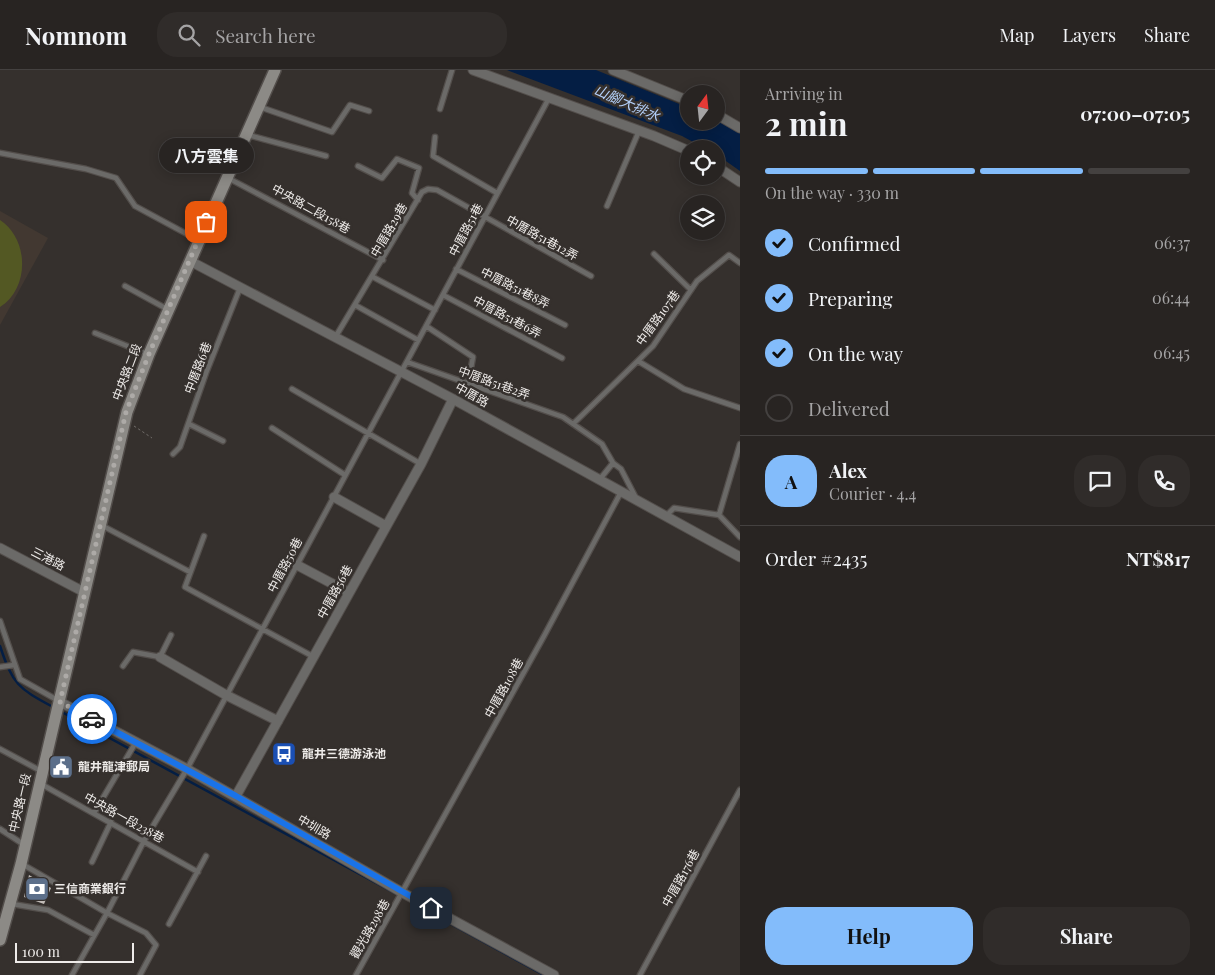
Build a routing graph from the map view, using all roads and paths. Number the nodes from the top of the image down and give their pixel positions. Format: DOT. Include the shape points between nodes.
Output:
graph roads {
  1 [pos="275,70"];
  2 [pos="452,70"];
  3 [pos="473,70"];
  4 [pos="613,70"];
  5 [pos="549,98"];
  6 [pos="680,98"];
  7 [pos="260,106"];
  8 [pos="440,109"];
  9 [pos="369,111"];
  10 [pos="725,119"];
  11 [pos="740,128"];
  12 [pos="639,131"];
  13 [pos="247,134"];
  14 [pos="436,137"];
  15 [pos="680,147"];
  16 [pos="0,153"];
  17 [pos="326,156"];
  18 [pos="358,166"];
  19 [pos="725,172"];
  20 [pos="228,178"];
  21 [pos="740,182"];
  22 [pos="497,193"];
  23 [pos="418,200"];
  24 [pos="607,206"];
  25 [pos="484,217"];
  26 [pos="198,240"];
  27 [pos="654,254"];
  28 [pos="383,260"];
  29 [pos="190,261"];
  30 [pos="740,263"];
  31 [pos="456,269"];
  32 [pos="591,276"];
  33 [pos="373,277"];
  34 [pos="126,286"];
  35 [pos="241,286"];
  36 [pos="691,290"];
  37 [pos="443,294"];
  38 [pos="355,305"];
  39 [pos="168,309"];
  40 [pos="435,310"];
  41 [pos="565,325"];
  42 [pos="426,326"];
  43 [pos="95,333"];
  44 [pos="336,336"];
  45 [pos="418,340"];
  46 [pos="149,354"];
  47 [pos="562,358"];
  48 [pos="638,361"];
  49 [pos="407,362"];
  50 [pos="402,372"];
  51 [pos="468,384"];
  52 [pos="292,389"];
  53 [pos="453,399"];
  54 [pos="740,408"];
  55 [pos="124,420"];
  56 [pos="189,424"];
  57 [pos="573,424"];
  58 [pos="272,428"];
  59 [pos="369,433"];
  60 [pos="152,438"];
  61 [pos="223,440"];
  62 [pos="740,444"];
  63 [pos="173,454"];
  64 [pos="613,462"];
  65 [pos="421,464"];
  66 [pos="345,476"];
  67 [pos="600,480"];
  68 [pos="622,491"];
  69 [pos="334,497"];
  70 [pos="638,501"];
  71 [pos="719,515"];
  72 [pos="665,517"];
  73 [pos="100,525"];
  74 [pos="386,526"];
  75 [pos="204,536"];
  76 [pos="740,537"];
  77 [pos="0,548"];
  78 [pos="740,557"];
  79 [pos="297,565"];
  80 [pos="190,572"];
  81 [pos="84,592"];
  82 [pos="348,592"];
  83 [pos="1,624"];
  84 [pos="263,628"];
  85 [pos="171,635"];
  86 [pos="160,657"];
  87 [pos="314,657"];
  88 [pos="14,665"];
  89 [pos="123,666"];
  90 [pos="0,667"];
  91 [pos="226,695"];
  92 [pos="60,702"];
  93 [pos="278,721"];
  94 [pos="136,742"];
  95 [pos="1,752"];
  96 [pos="187,769"];
  97 [pos="41,777"];
  98 [pos="740,790"];
  99 [pos="236,796"];
  100 [pos="94,813"];
  101 [pos="111,822"];
  102 [pos="0,829"];
  103 [pos="144,840"];
  104 [pos="25,845"];
  105 [pos="206,856"];
  106 [pos="92,862"];
  107 [pos="21,864"];
  108 [pos="198,872"];
  109 [pos="403,893"];
  110 [pos="6,908"];
  111 [pos="107,913"];
  112 [pos="169,924"];
  113 [pos="94,936"];
  114 [pos="0,940"];
  115 [pos="72,975"];
  116 [pos="140,975"];
  117 [pos="356,975"];
  118 [pos="554,975"];
  119 [pos="640,975"];
  1 -- 7 [label="street, 中央路二段"];
  2 -- 8 [label="lane"];
  3 -- 5 [label="street"];
  4 -- 6 [label="street"];
  5 -- 12 [label="street"];
  5 -- 22 [label="lane, 中厝路51巷"];
  7 -- 9 [label="lane" via="332,132 350,106"];
  7 -- 13 [label="street, 中央路二段"];
  10 -- 11 [label="street"];
  12 -- 15 [label="street"];
  12 -- 24 [label="lane"];
  13 -- 17 [label="lane"];
  13 -- 20 [label="street, 中央路二段"];
  14 -- 22 [label="lane" via="432,156"];
  16 -- 26 [label="lane" via="86,168 116,178 135,206"];
  18 -- 23 [label="lane" via="382,178 397,159 419,168 412,193"];
  19 -- 21 [label="street"];
  20 -- 26 [label="street, 中央路二段"];
  20 -- 28 [label="lane, 中央路二段158巷"];
  22 -- 25 [label="lane, 中厝路51巷"];
  23 -- 25 [label="lane, 中厝路29巷" via="422,192 436,190"];
  23 -- 28 [label="lane, 中厝路29巷"];
  25 -- 31 [label="lane, 中厝路51巷"];
  25 -- 32 [label="lane, 中厝路51巷12弄"];
  26 -- 29 [label="street, 中央路二段"];
  27 -- 36 [label="lane"];
  28 -- 33 [label="lane, 中厝路29巷"];
  29 -- 35 [label="street, 中厝路"];
  29 -- 39 [label="street, 中央路二段"];
  30 -- 36 [label="lane, 中厝路107巷" via="729,255"];
  31 -- 37 [label="lane, 中厝路51巷"];
  31 -- 41 [label="lane, 中厝路51巷8弄"];
  33 -- 38 [label="lane, 中厝路29巷"];
  33 -- 40 [label="lane"];
  34 -- 39 [label="lane"];
  35 -- 44 [label="street, 中厝路"];
  35 -- 56 [label="lane, 中厝路6巷"];
  36 -- 48 [label="lane, 中厝路107巷" via="653,346"];
  37 -- 40 [label="lane, 中厝路51巷"];
  37 -- 47 [label="lane, 中厝路51巷6弄"];
  38 -- 44 [label="lane, 中厝路29巷"];
  38 -- 45 [label="lane"];
  39 -- 46 [label="street, 中央路二段"];
  40 -- 42 [label="lane, 中厝路51巷"];
  42 -- 45 [label="lane, 中厝路51巷"];
  42 -- 51 [label="lane" via="473,356"];
  43 -- 46 [label="lane"];
  44 -- 50 [label="street, 中厝路"];
  45 -- 49 [label="lane, 中厝路51巷"];
  46 -- 55 [label="street, 中央路二段"];
  48 -- 54 [label="lane" via="684,389"];
  48 -- 57 [label="lane, 中厝路107巷"];
  49 -- 50 [label="lane, 中厝路51巷"];
  49 -- 51 [label="lane, 中厝路51巷2弄"];
  50 -- 53 [label="street, 中厝路"];
  50 -- 59 [label="lane, 中厝路50巷"];
  51 -- 57 [label="lane, 中厝路51巷2弄" via="563,417"];
  52 -- 59 [label="lane"];
  53 -- 65 [label="street, 中厝路56巷"];
  53 -- 67 [label="street, 中厝路"];
  55 -- 60 [label="path"];
  55 -- 73 [label="street, 中央路二段"];
  56 -- 61 [label="lane"];
  56 -- 63 [label="lane, 中厝路6巷" via="180,447"];
  57 -- 64 [label="lane, 中厝路51巷2弄" via="602,444"];
  58 -- 66 [label="lane"];
  59 -- 65 [label="lane"];
  59 -- 66 [label="lane, 中厝路50巷"];
  62 -- 71 [label="lane"];
  64 -- 67 [label="lane"];
  64 -- 70 [label="lane, 中厝路51巷2弄" via="621,469"];
  65 -- 74 [label="street, 中厝路56巷"];
  66 -- 69 [label="lane, 中厝路50巷"];
  67 -- 68 [label="street, 中厝路"];
  68 -- 70 [label="street, 中厝路"];
  68 -- 109 [label="lane, 中厝路108巷"];
  69 -- 74 [label="street"];
  69 -- 79 [label="lane, 中厝路50巷"];
  70 -- 72 [label="street, 中厝路"];
  71 -- 72 [label="lane" via="674,508"];
  71 -- 76 [label="lane"];
  72 -- 78 [label="street, 中厝路"];
  73 -- 80 [label="lane"];
  73 -- 81 [label="street, 中央路二段"];
  74 -- 82 [label="street, 中厝路56巷"];
  75 -- 80 [label="lane"];
  77 -- 81 [label="street, 三港路"];
  79 -- 82 [label="street"];
  79 -- 84 [label="lane, 中厝路50巷"];
  80 -- 84 [label="lane" via="185,587"];
  81 -- 92 [label="street, 中央路二段"];
  82 -- 87 [label="street, 中厝路56巷"];
  83 -- 88 [label="lane"];
  84 -- 87 [label="lane"];
  84 -- 91 [label="lane, 中厝路50巷"];
  85 -- 86 [label="lane"];
  86 -- 89 [label="lane" via="132,652"];
  86 -- 91 [label="street"];
  87 -- 93 [label="street, 中厝路56巷"];
  88 -- 90 [label="lane"];
  88 -- 92 [label="lane" via="20,679"];
  91 -- 93 [label="street"];
  91 -- 96 [label="lane, 中厝路50巷"];
  92 -- 94 [label="street, 中圳路"];
  92 -- 97 [label="street, 中央路一段"];
  93 -- 99 [label="street, 中厝路56巷"];
  94 -- 96 [label="street, 中圳路"];
  94 -- 100 [label="lane"];
  95 -- 97 [label="lane, 中央路一段238巷"];
  96 -- 99 [label="street, 中圳路"];
  96 -- 103 [label="lane, 中厝路50巷"];
  97 -- 100 [label="lane, 中央路一段238巷"];
  97 -- 104 [label="street, 中央路一段"];
  98 -- 119 [label="lane, 中厝路176巷"];
  99 -- 109 [label="street, 中圳路"];
  100 -- 101 [label="lane, 中央路一段238巷"];
  101 -- 103 [label="lane, 中央路一段238巷"];
  101 -- 106 [label="lane"];
  102 -- 104 [label="lane"];
  103 -- 108 [label="lane, 中央路一段238巷"];
  103 -- 111 [label="lane, 中厝路50巷"];
  104 -- 107 [label="street, 中央路一段"];
  105 -- 108 [label="lane"];
  107 -- 110 [label="street, 中央路一段"];
  107 -- 111 [label="lane"];
  108 -- 112 [label="lane"];
  109 -- 117 [label="lane, 觀光路298巷"];
  109 -- 118 [label="street, 中圳路"];
  110 -- 113 [label="lane" via="48,910"];
  110 -- 114 [label="street, 中央路一段"];
  111 -- 113 [label="lane, 中厝路50巷"];
  111 -- 116 [label="lane" via="146,933 156,945"];
  113 -- 115 [label="lane, 中厝路50巷"];
}
